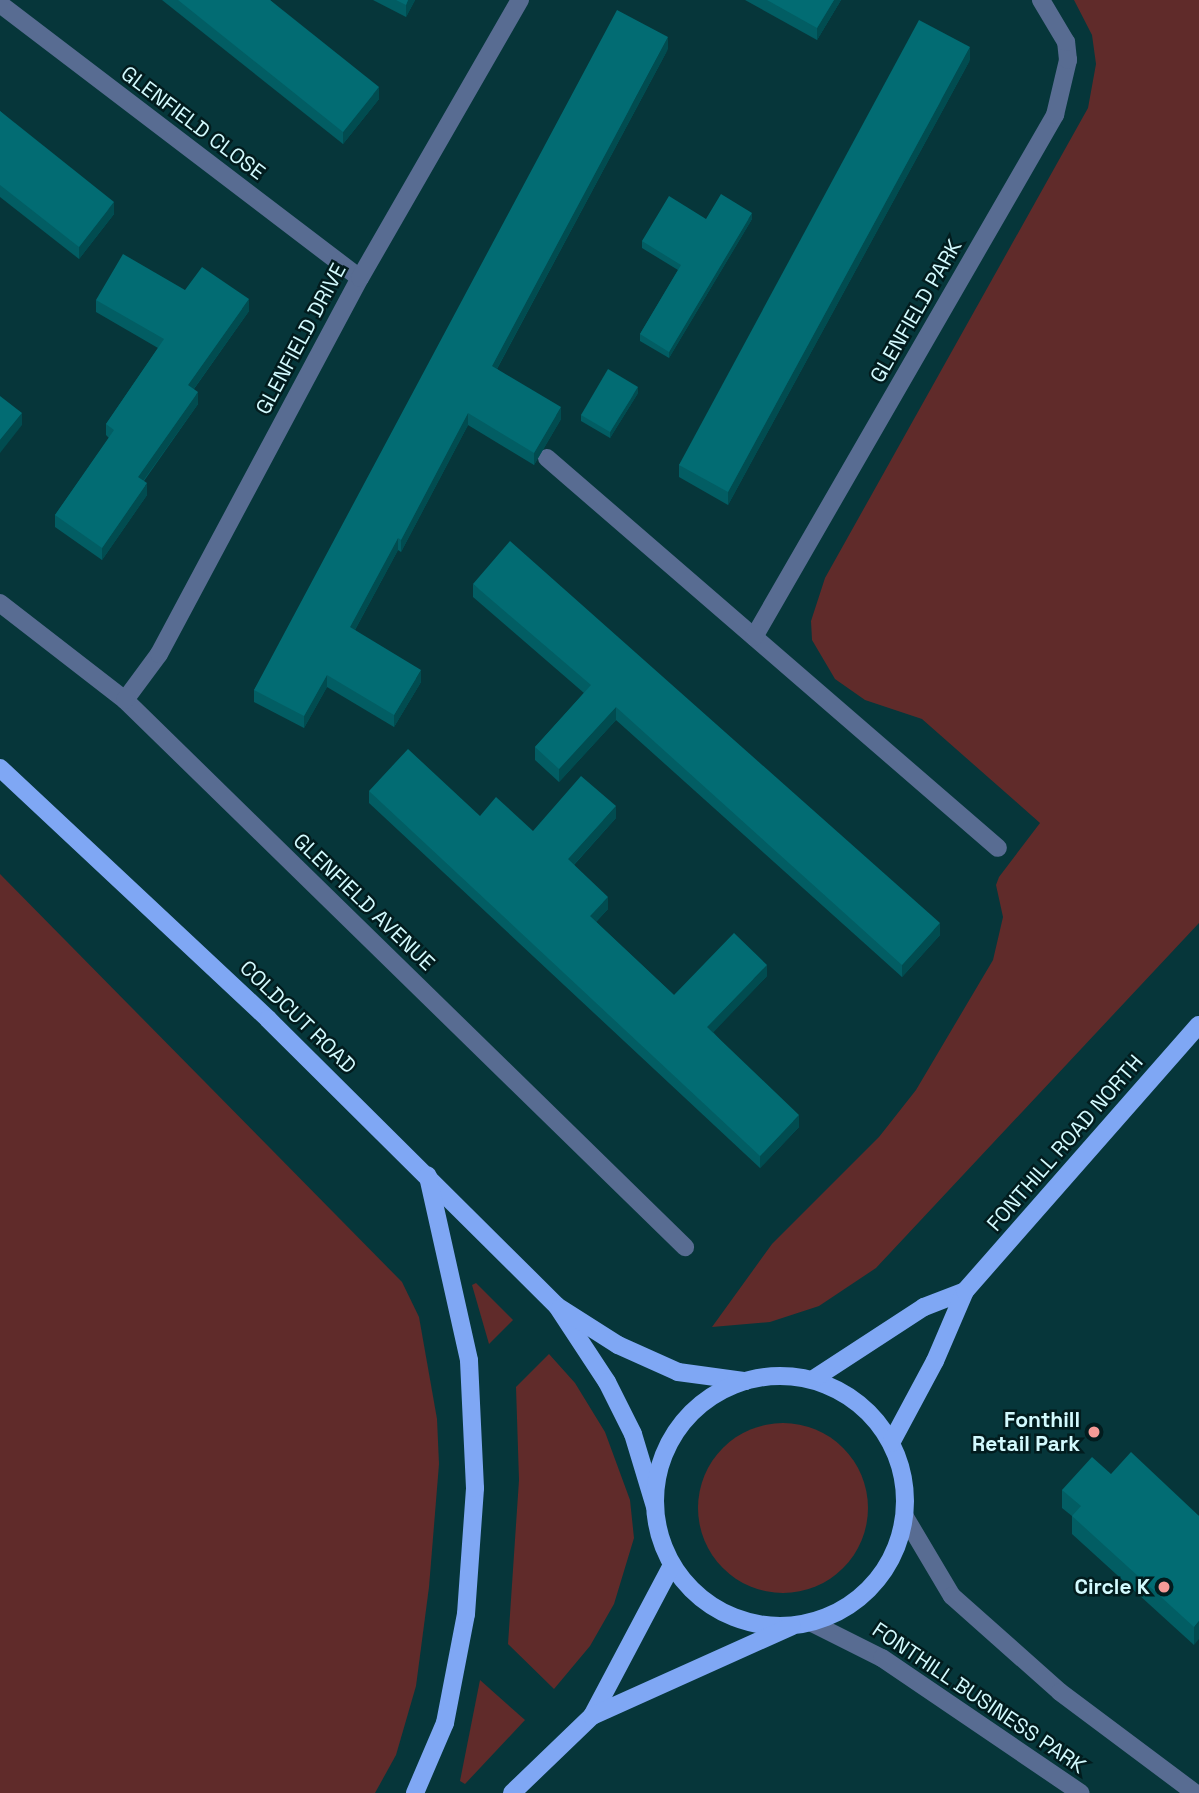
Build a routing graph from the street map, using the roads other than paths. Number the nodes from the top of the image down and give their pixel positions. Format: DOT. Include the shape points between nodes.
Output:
graph roads {
  1 [pos="520,0"];
  2 [pos="1041,0"];
  3 [pos="0,4"];
  4 [pos="360,278"];
  5 [pos="547,458"];
  6 [pos="0,603"];
  7 [pos="754,637"];
  8 [pos="125,700"];
  9 [pos="0,768"];
  10 [pos="998,848"];
  11 [pos="1199,1026"];
  12 [pos="428,1176"];
  13 [pos="685,1247"];
  14 [pos="965,1291"];
  15 [pos="557,1306"];
  16 [pos="815,1378"];
  17 [pos="745,1381"];
  18 [pos="891,1443"];
  19 [pos="655,1507"];
  20 [pos="905,1517"];
  21 [pos="672,1566"];
  22 [pos="804,1624"];
  23 [pos="592,1716"];
  24 [pos="415,1793"];
  25 [pos="512,1793"];
  26 [pos="1081,1793"];
  27 [pos="1195,1793"];
  1 -- 4 [label="street, GLENFIELD DRIVE"];
  2 -- 7 [label="street, GLENFIELD PARK" via="1066,42 1068,60 1055,115"];
  3 -- 4 [label="street, GLENFIELD CLOSE"];
  4 -- 8 [label="street, GLENFIELD DRIVE" via="159,654"];
  5 -- 7 [label="street"];
  6 -- 8 [label="street, GLENFIELD AVENUE"];
  7 -- 10 [label="street"];
  8 -- 13 [label="street, GLENFIELD AVENUE"];
  9 -- 12 [label="main road, COLDCUT ROAD"];
  11 -- 14 [label="main road, FONTHILL ROAD NORTH"];
  12 -- 15 [label="main road, COLDCUT ROAD"];
  12 -- 24 [label="main road" via="469,1360 475,1488 466,1614 445,1723"];
  14 -- 16 [label="main road, FONTHILL ROAD NORTH" via="924,1307"];
  14 -- 18 [label="main road, FONTHILL ROAD NORTH" via="935,1361"];
  15 -- 17 [label="main road" via="618,1345 678,1372"];
  15 -- 19 [label="main road" via="607,1382 633,1434"];
  16 -- 17 [label="main road"];
  16 -- 18 [label="main road" via="842,1388"];
  17 -- 19 [label="main road" via="708,1399 680,1425 662,1460"];
  18 -- 20 [label="main road" via="901,1470"];
  19 -- 21 [label="main road" via="659,1534"];
  20 -- 22 [label="main road" via="893,1556 879,1579 849,1606"];
  20 -- 27 [label="street" via="952,1596 1060,1692"];
  21 -- 22 [label="main road" via="720,1611 748,1622"];
  21 -- 23 [label="main road"];
  22 -- 23 [label="main road"];
  22 -- 26 [label="street, FONTHILL BUSINESS PARK" via="882,1658"];
  23 -- 25 [label="main road"];
}
